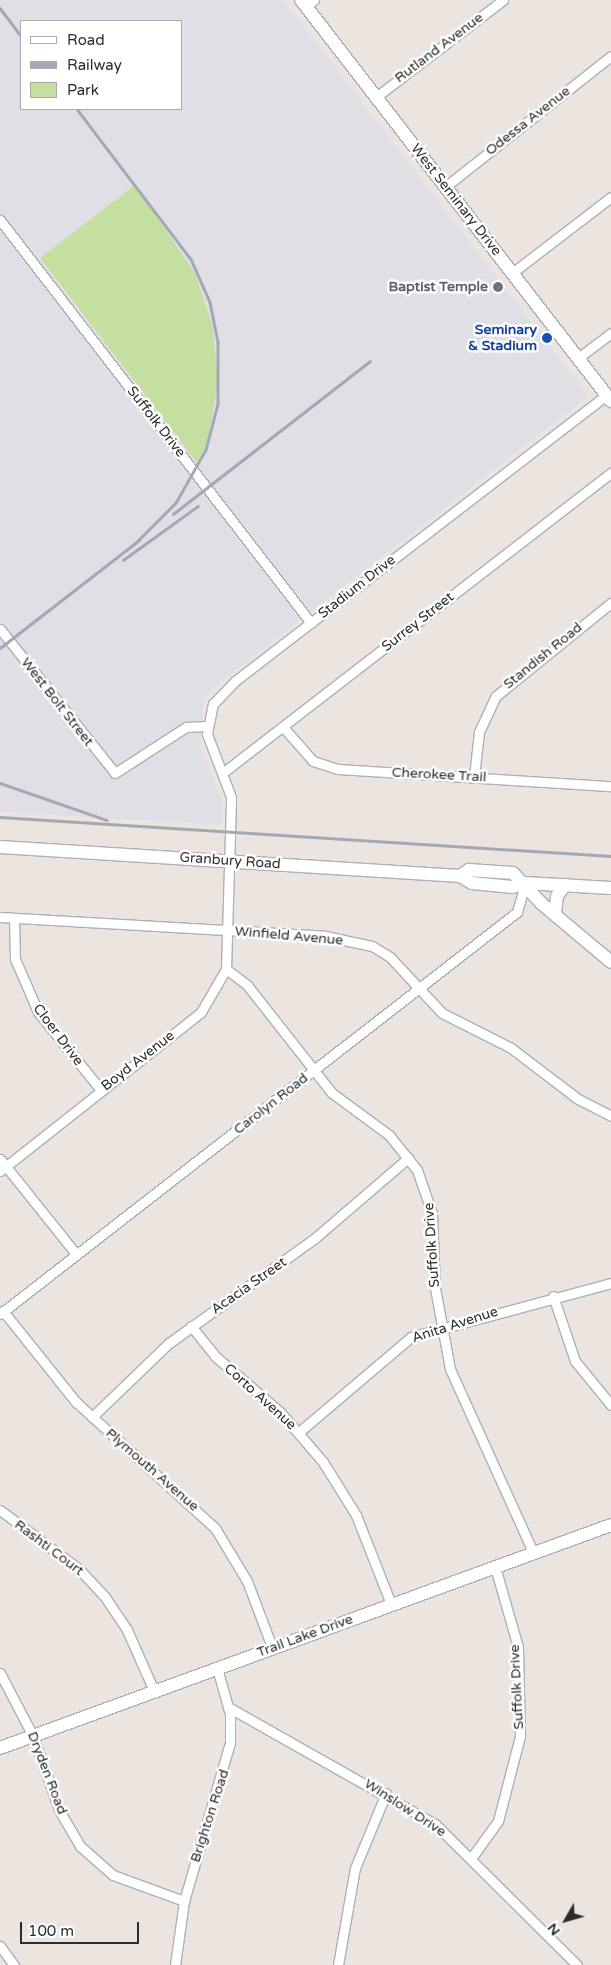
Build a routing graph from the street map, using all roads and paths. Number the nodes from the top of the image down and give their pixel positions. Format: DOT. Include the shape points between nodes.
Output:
graph roads {
  1 [pos="503,0"];
  2 [pos="307,2"];
  3 [pos="611,56"];
  4 [pos="376,97"];
  5 [pos="445,187"];
  6 [pos="611,197"];
  7 [pos="0,220"];
  8 [pos="512,273"];
  9 [pos="611,333"];
  10 [pos="578,358"];
  11 [pos="609,398"];
  12 [pos="611,472"];
  13 [pos="611,603"];
  14 [pos="311,623"];
  15 [pos="0,629"];
  16 [pos="207,726"];
  17 [pos="283,726"];
  18 [pos="225,771"];
  19 [pos="474,776"];
  20 [pos="611,786"];
  21 [pos="0,847"];
  22 [pos="228,861"];
  23 [pos="525,882"];
  24 [pos="565,885"];
  25 [pos="611,888"];
  26 [pos="554,914"];
  27 [pos="0,917"];
  28 [pos="14,918"];
  29 [pos="226,931"];
  30 [pos="611,962"];
  31 [pos="226,968"];
  32 [pos="420,989"];
  33 [pos="314,1071"];
  34 [pos="101,1090"];
  35 [pos="611,1116"];
  36 [pos="0,1158"];
  37 [pos="408,1158"];
  38 [pos="3,1169"];
  39 [pos="76,1254"];
  40 [pos="611,1283"];
  41 [pos="553,1296"];
  42 [pos="2,1312"];
  43 [pos="192,1326"];
  44 [pos="440,1328"];
  45 [pos="611,1405"];
  46 [pos="92,1417"];
  47 [pos="299,1432"];
  48 [pos="0,1510"];
  49 [pos="611,1525"];
  50 [pos="534,1554"];
  51 [pos="495,1567"];
  52 [pos="391,1604"];
  53 [pos="272,1647"];
  54 [pos="217,1668"];
  55 [pos="0,1673"];
  56 [pos="154,1691"];
  57 [pos="228,1707"];
  58 [pos="33,1736"];
  59 [pos="0,1748"];
  60 [pos="386,1793"];
  61 [pos="472,1857"];
  62 [pos="184,1902"];
  63 [pos="0,1946"];
  64 [pos="14,1965"];
  65 [pos="175,1965"];
  66 [pos="338,1965"];
  67 [pos="577,1965"];
  1 -- 4 [label="street, Rutland Avenue"];
  2 -- 4 [label="street, West Seminary Drive"];
  3 -- 5 [label="street, Odessa Avenue"];
  4 -- 5 [label="street, West Seminary Drive"];
  5 -- 8 [label="street, West Seminary Drive"];
  6 -- 8 [label="street"];
  7 -- 14 [label="street, Suffolk Drive"];
  8 -- 10 [label="street, West Seminary Drive"];
  9 -- 10 [label="street"];
  10 -- 11 [label="street, West Seminary Drive"];
  11 -- 14 [label="street, Stadium Drive"];
  12 -- 17 [label="street, Surrey Street"];
  13 -- 19 [label="street, Standish Road" via="496,696 479,732"];
  14 -- 16 [label="street, Stadium Drive" via="222,692 213,704"];
  15 -- 16 [label="street, West Bolt Street" via="115,773 186,727"];
  16 -- 18 [label="street"];
  17 -- 18 [label="street, Surrey Street"];
  17 -- 19 [label="street, Cherokee Trail" via="314,761 338,769"];
  18 -- 22 [label="street" via="231,798"];
  19 -- 20 [label="street, Cherokee Trail"];
  21 -- 22 [label="street, Granbury Road"];
  22 -- 23 [label="street, Granbury Road" via="460,876 472,883 512,887"];
  22 -- 29 [label="street"];
  23 -- 24 [label="street, Granbury Road"];
  23 -- 26 [label="street"];
  23 -- 32 [label="street, Carolyn Road" via="517,912"];
  24 -- 25 [label="street, Granbury Road"];
  24 -- 26 [label="street" via="557,896"];
  26 -- 30 [label="street"];
  27 -- 28 [label="street, Winfield Avenue"];
  28 -- 29 [label="street, Winfield Avenue"];
  28 -- 34 [label="street, Cloer Drive" via="15,959 38,1012"];
  29 -- 31 [label="street, Boyd Avenue"];
  29 -- 32 [label="street, Winfield Avenue" via="325,936 372,946 390,956"];
  31 -- 33 [label="street, Suffolk Drive" via="247,985"];
  31 -- 34 [label="street, Boyd Avenue" via="201,1012"];
  32 -- 33 [label="street, Carolyn Road"];
  32 -- 35 [label="street, Winfield Avenue" via="442,1014 511,1048 578,1099"];
  33 -- 37 [label="street, Suffolk Drive" via="332,1093 388,1135"];
  33 -- 39 [label="street, Carolyn Road"];
  34 -- 38 [label="street, Boyd Avenue"];
  36 -- 38 [label="street"];
  37 -- 43 [label="street, Acacia Street" via="315,1238"];
  37 -- 44 [label="street, Suffolk Drive" via="427,1189 432,1212"];
  38 -- 39 [label="street"];
  39 -- 42 [label="street, Carolyn Road"];
  40 -- 41 [label="street, Anita Avenue"];
  41 -- 44 [label="street, Anita Avenue"];
  41 -- 45 [label="street" via="580,1371"];
  42 -- 46 [label="street, Plymouth Avenue"];
  43 -- 46 [label="street, Acacia Street"];
  43 -- 47 [label="street, Corto Avenue" via="216,1357"];
  44 -- 47 [label="street, Anita Avenue" via="411,1337"];
  44 -- 50 [label="street, Suffolk Drive" via="460,1398 496,1464"];
  46 -- 53 [label="street, Plymouth Avenue" via="215,1528 247,1582"];
  47 -- 52 [label="street, Corto Avenue" via="356,1515"];
  48 -- 56 [label="street, Rashti Court" via="79,1569 105,1596 127,1630"];
  49 -- 50 [label="street, Trail Lake Drive"];
  50 -- 51 [label="street, Trail Lake Drive"];
  51 -- 52 [label="street, Trail Lake Drive"];
  51 -- 61 [label="street, Suffolk Drive" via="518,1647 520,1736 498,1822"];
  52 -- 53 [label="street, Trail Lake Drive"];
  53 -- 54 [label="street, Trail Lake Drive"];
  54 -- 56 [label="street, Trail Lake Drive"];
  54 -- 57 [label="street, Brighton Road"];
  55 -- 58 [label="street, Dryden Road"];
  56 -- 58 [label="street, Trail Lake Drive"];
  57 -- 60 [label="street, Winslow Drive"];
  57 -- 62 [label="street, Brighton Road" via="231,1731 225,1770"];
  58 -- 59 [label="street, Trail Lake Drive"];
  58 -- 62 [label="street, Dryden Road" via="59,1810 80,1846 113,1875"];
  60 -- 61 [label="street, Winslow Drive" via="435,1824"];
  60 -- 66 [label="street" via="355,1868"];
  61 -- 67 [label="street, Winslow Drive" via="514,1906"];
  62 -- 65 [label="street, Brighton Road"];
  63 -- 64 [label="street"];
}
